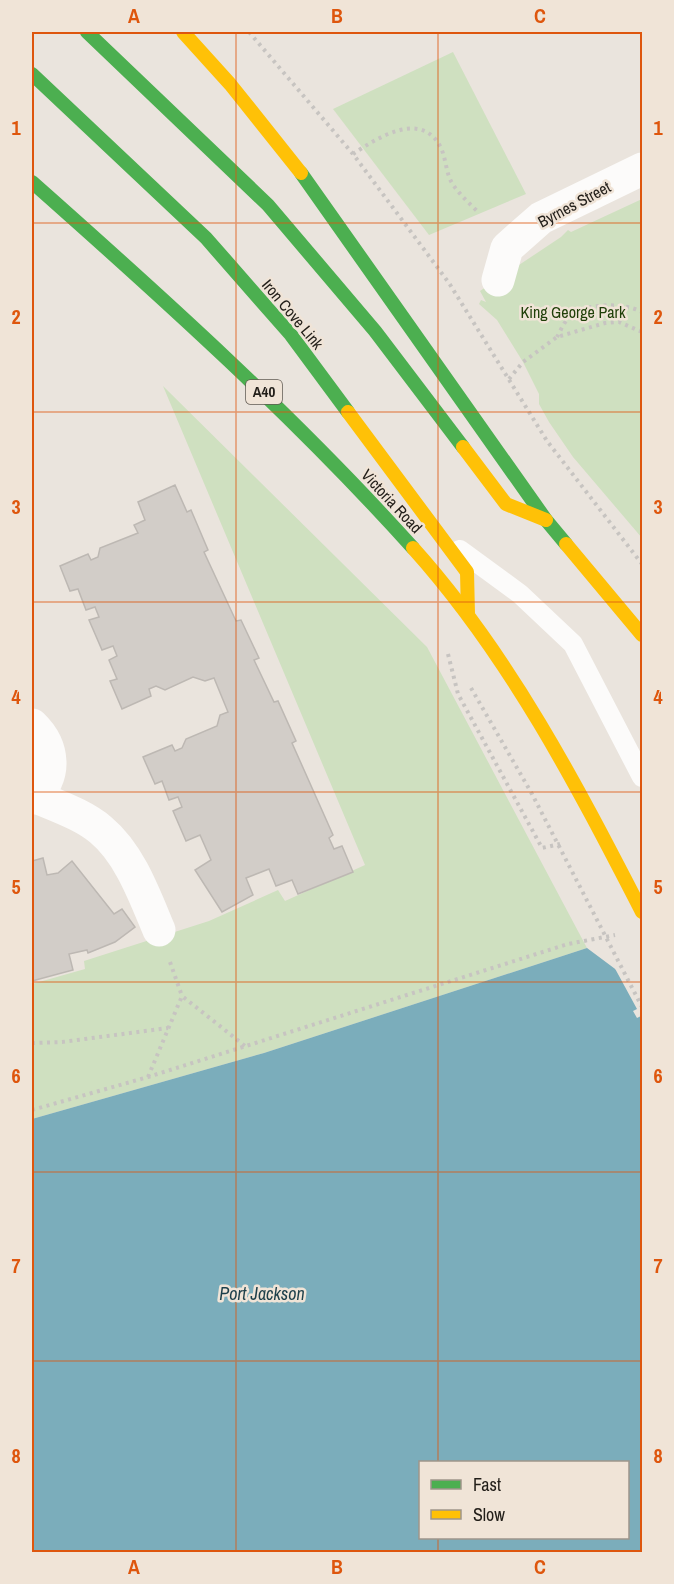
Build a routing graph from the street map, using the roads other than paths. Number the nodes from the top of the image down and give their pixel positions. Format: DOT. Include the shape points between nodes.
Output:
graph roads {
  1 [pos="87,32"];
  2 [pos="183,32"];
  3 [pos="32,74"];
  4 [pos="642,169"];
  5 [pos="32,182"];
  6 [pos="498,280"];
  7 [pos="546,520"];
  8 [pos="443,538"];
  9 [pos="471,619"];
  10 [pos="642,635"];
  11 [pos="32,725"];
  12 [pos="642,777"];
  13 [pos="33,797"];
  14 [pos="642,912"];
  15 [pos="159,930"];
  1 -- 7 [label="highway" via="268,205 375,331 506,504"];
  2 -- 7 [label="highway" via="296,166"];
  3 -- 8 [label="highway, Iron Cove Link" via="222,256 291,335"];
  4 -- 6 [label="street, Byrnes Street" via="541,218 507,248"];
  5 -- 9 [label="highway, Victoria Road / A40" via="271,398 417,552"];
  7 -- 10 [label="highway"];
  8 -- 9 [label="highway, Iron Cove Link" via="467,572"];
  8 -- 12 [label="lane" via="520,594 573,644"];
  9 -- 14 [label="highway, Victoria Road / A40" via="531,705"];
  11 -- 13 [label="street" via="48,746 51,760 46,780"];
  13 -- 15 [label="street" via="101,830 122,854"];
}
